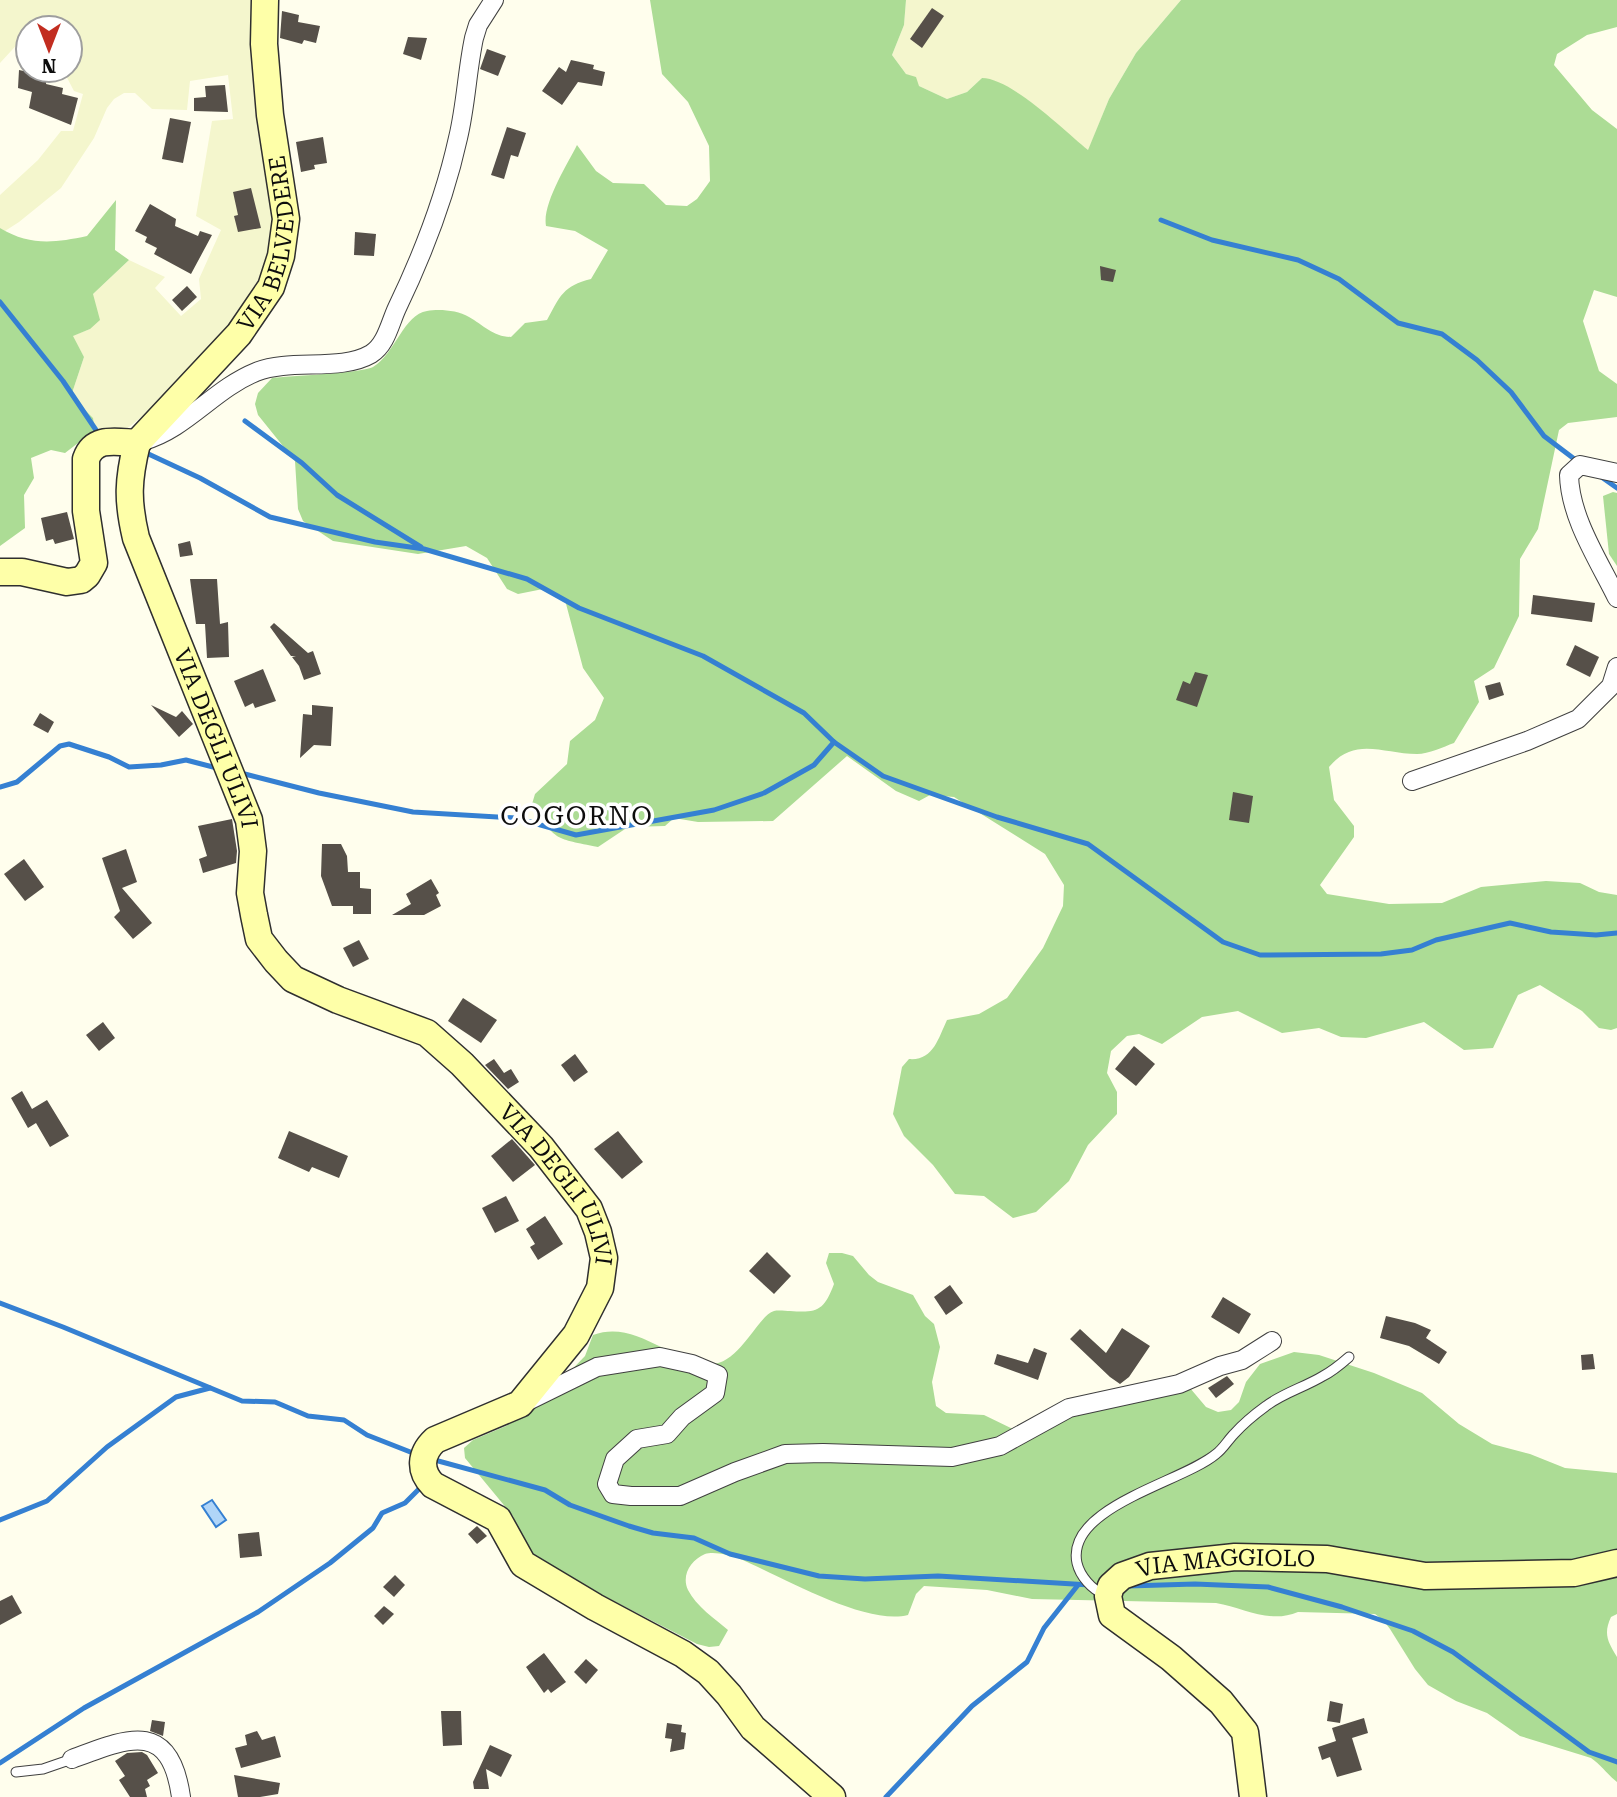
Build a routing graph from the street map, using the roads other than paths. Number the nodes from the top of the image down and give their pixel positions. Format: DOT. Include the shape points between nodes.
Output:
graph roads {
  1 [pos="265,0"];
  2 [pos="494,0"];
  3 [pos="137,443"];
  4 [pos="1617,473"];
  5 [pos="0,572"];
  6 [pos="1617,598"];
  7 [pos="1617,667"];
  8 [pos="1412,781"];
  9 [pos="1272,1341"];
  10 [pos="1349,1357"];
  11 [pos="520,1404"];
  12 [pos="1617,1563"];
  13 [pos="1108,1596"];
  14 [pos="72,1759"];
  15 [pos="16,1772"];
  16 [pos="181,1797"];
  17 [pos="832,1797"];
  18 [pos="1253,1797"];
  1 -- 3 [label="street, VIA BELVEDERE" via="270,114 286,219 281,256 271,287 239,334"];
  2 -- 3 [label="street" via="474,38 459,137 434,219 380,346 369,355 341,362 257,372 216,394 160,436"];
  3 -- 5 [label="street" via="105,442 88,453 86,511 94,563 87,575 67,582"];
  3 -- 11 [label="street, VIA DEGLI ULIVI" via="129,509 136,538 249,820 253,851 250,893 259,939 293,979 427,1033 541,1147 594,1220 604,1258 600,1288 576,1335"];
  4 -- 6 [label="street" via="1580,465 1569,475 1569,493"];
  7 -- 8 [label="street" via="1611,686 1577,719"];
  9 -- 11 [label="street" via="1242,1360 1179,1384 1069,1408 1000,1446 952,1457 785,1454 680,1496 613,1494 607,1484 615,1459 637,1439 667,1434 715,1393 718,1375 660,1357 597,1367"];
  10 -- 13 [label="lane" via="1325,1376 1268,1404 1217,1454 1132,1497 1090,1525 1080,1536 1075,1553 1079,1571 1097,1592"];
  11 -- 17 [label="street, VIA DEGLI ULIVI" via="435,1440 422,1462 427,1479 498,1519 523,1564 708,1672 753,1728"];
  12 -- 13 [label="street, VIA MAGGIOLO" via="1574,1573 1425,1576 1327,1559 1235,1557 1150,1566 1122,1576"];
  13 -- 18 [label="street, VIA MAGGIOLO" via="1112,1615 1171,1658 1221,1702 1245,1732"];
  14 -- 15 [label="lane"];
  14 -- 16 [label="street" via="145,1739 156,1743 170,1759"];
}
